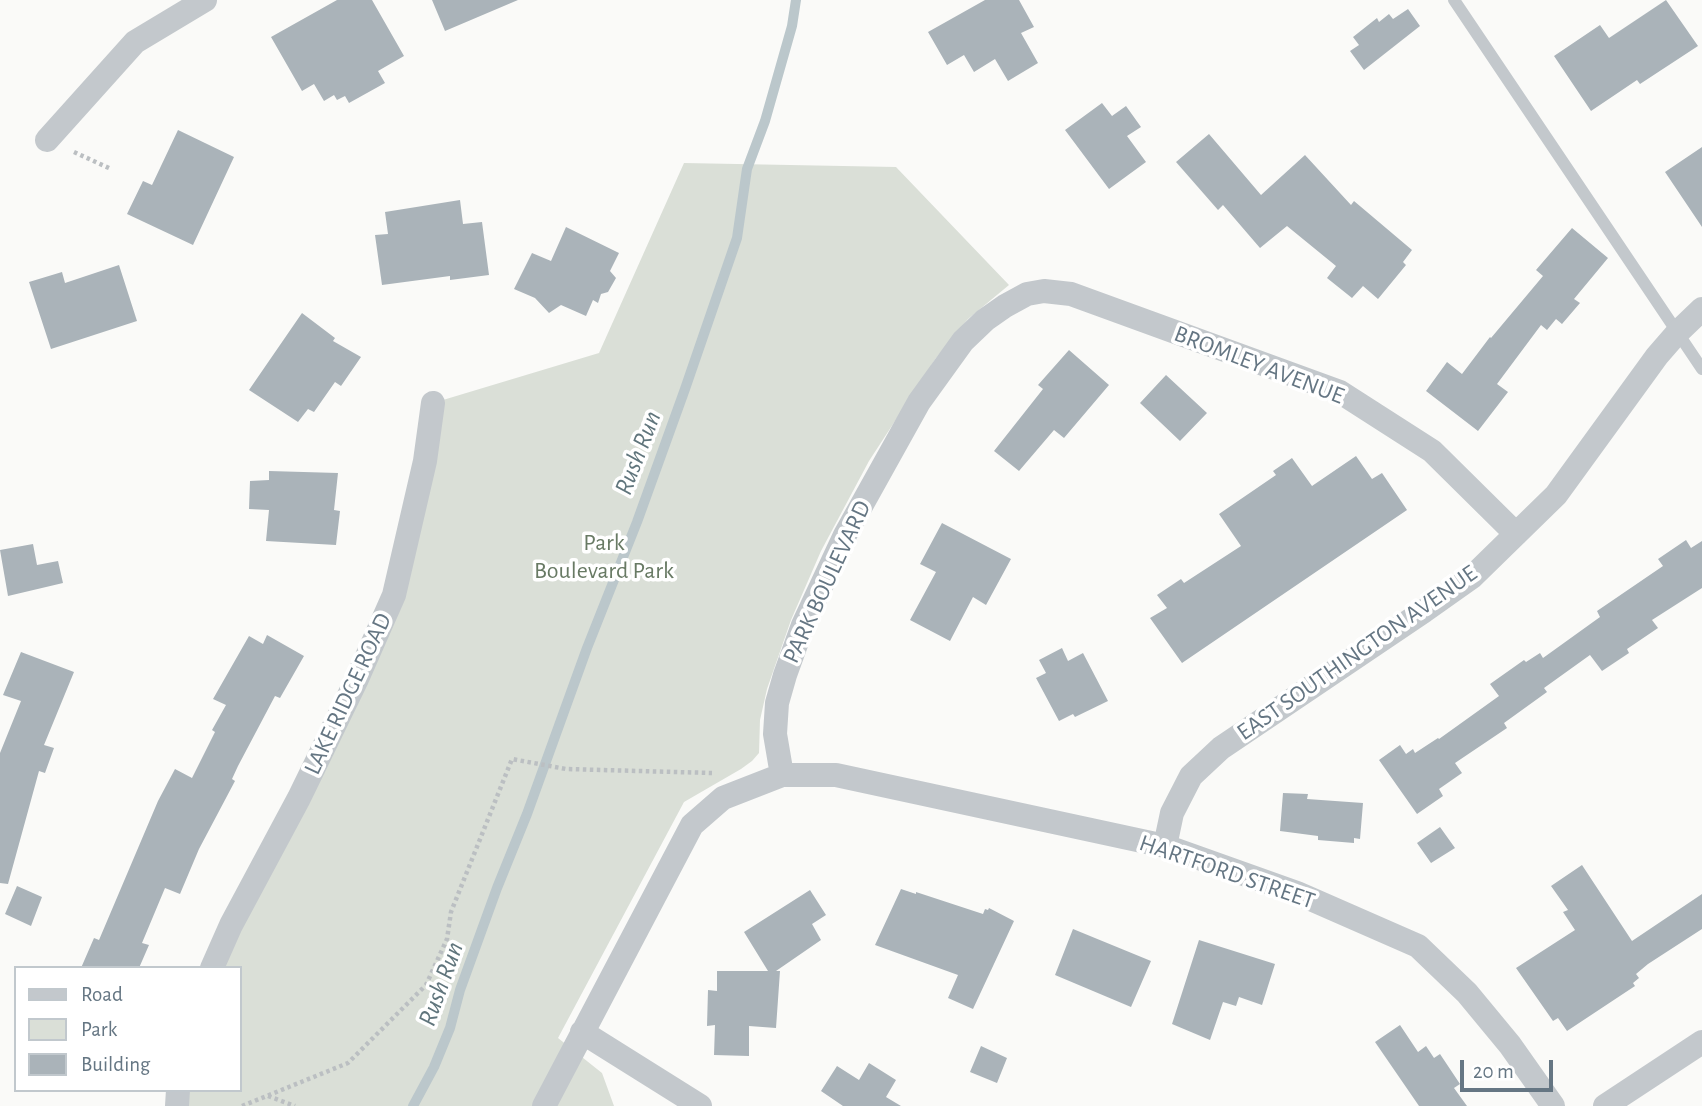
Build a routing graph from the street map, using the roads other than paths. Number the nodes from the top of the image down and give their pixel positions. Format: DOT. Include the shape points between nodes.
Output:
graph roads {
  1 [pos="205,0"];
  2 [pos="1454,0"];
  3 [pos="47,140"];
  4 [pos="1044,291"];
  5 [pos="1702,309"];
  6 [pos="1677,333"];
  7 [pos="1702,369"];
  8 [pos="433,403"];
  9 [pos="1516,534"];
  10 [pos="782,775"];
  11 [pos="1165,846"];
  12 [pos="213,966"];
  13 [pos="582,1032"];
  14 [pos="1702,1042"];
  15 [pos="544,1106"];
  16 [pos="700,1106"];
  17 [pos="1553,1106"];
  18 [pos="1605,1106"];
  1 -- 3 [label="street" via="135,42"];
  2 -- 6 [label="lane"];
  4 -- 9 [label="street, BROMLEY AVENUE" via="1071,295 1340,392 1432,451"];
  4 -- 10 [label="street, PARK BOULEVARD" via="1005,306 963,341 919,402 845,535 803,625 777,703 775,734"];
  5 -- 6 [label="street, EAST SOUTHINGTON AVENUE"];
  6 -- 7 [label="lane"];
  6 -- 9 [label="street, EAST SOUTHINGTON AVENUE" via="1556,495"];
  8 -- 12 [label="street, LAKE RIDGE ROAD" via="425,461 394,595 352,691"];
  9 -- 11 [label="street, EAST SOUTHINGTON AVENUE" via="1472,577 1221,748 1191,776 1172,813"];
  10 -- 11 [label="street, HARTFORD STREET" via="836,775"];
  10 -- 13 [label="street" via="723,798 692,825"];
  11 -- 17 [label="street, HARTFORD STREET" via="1297,894 1418,946 1467,993"];
  13 -- 15 [label="street"];
  13 -- 16 [label="street"];
  14 -- 18 [label="street"];
}
